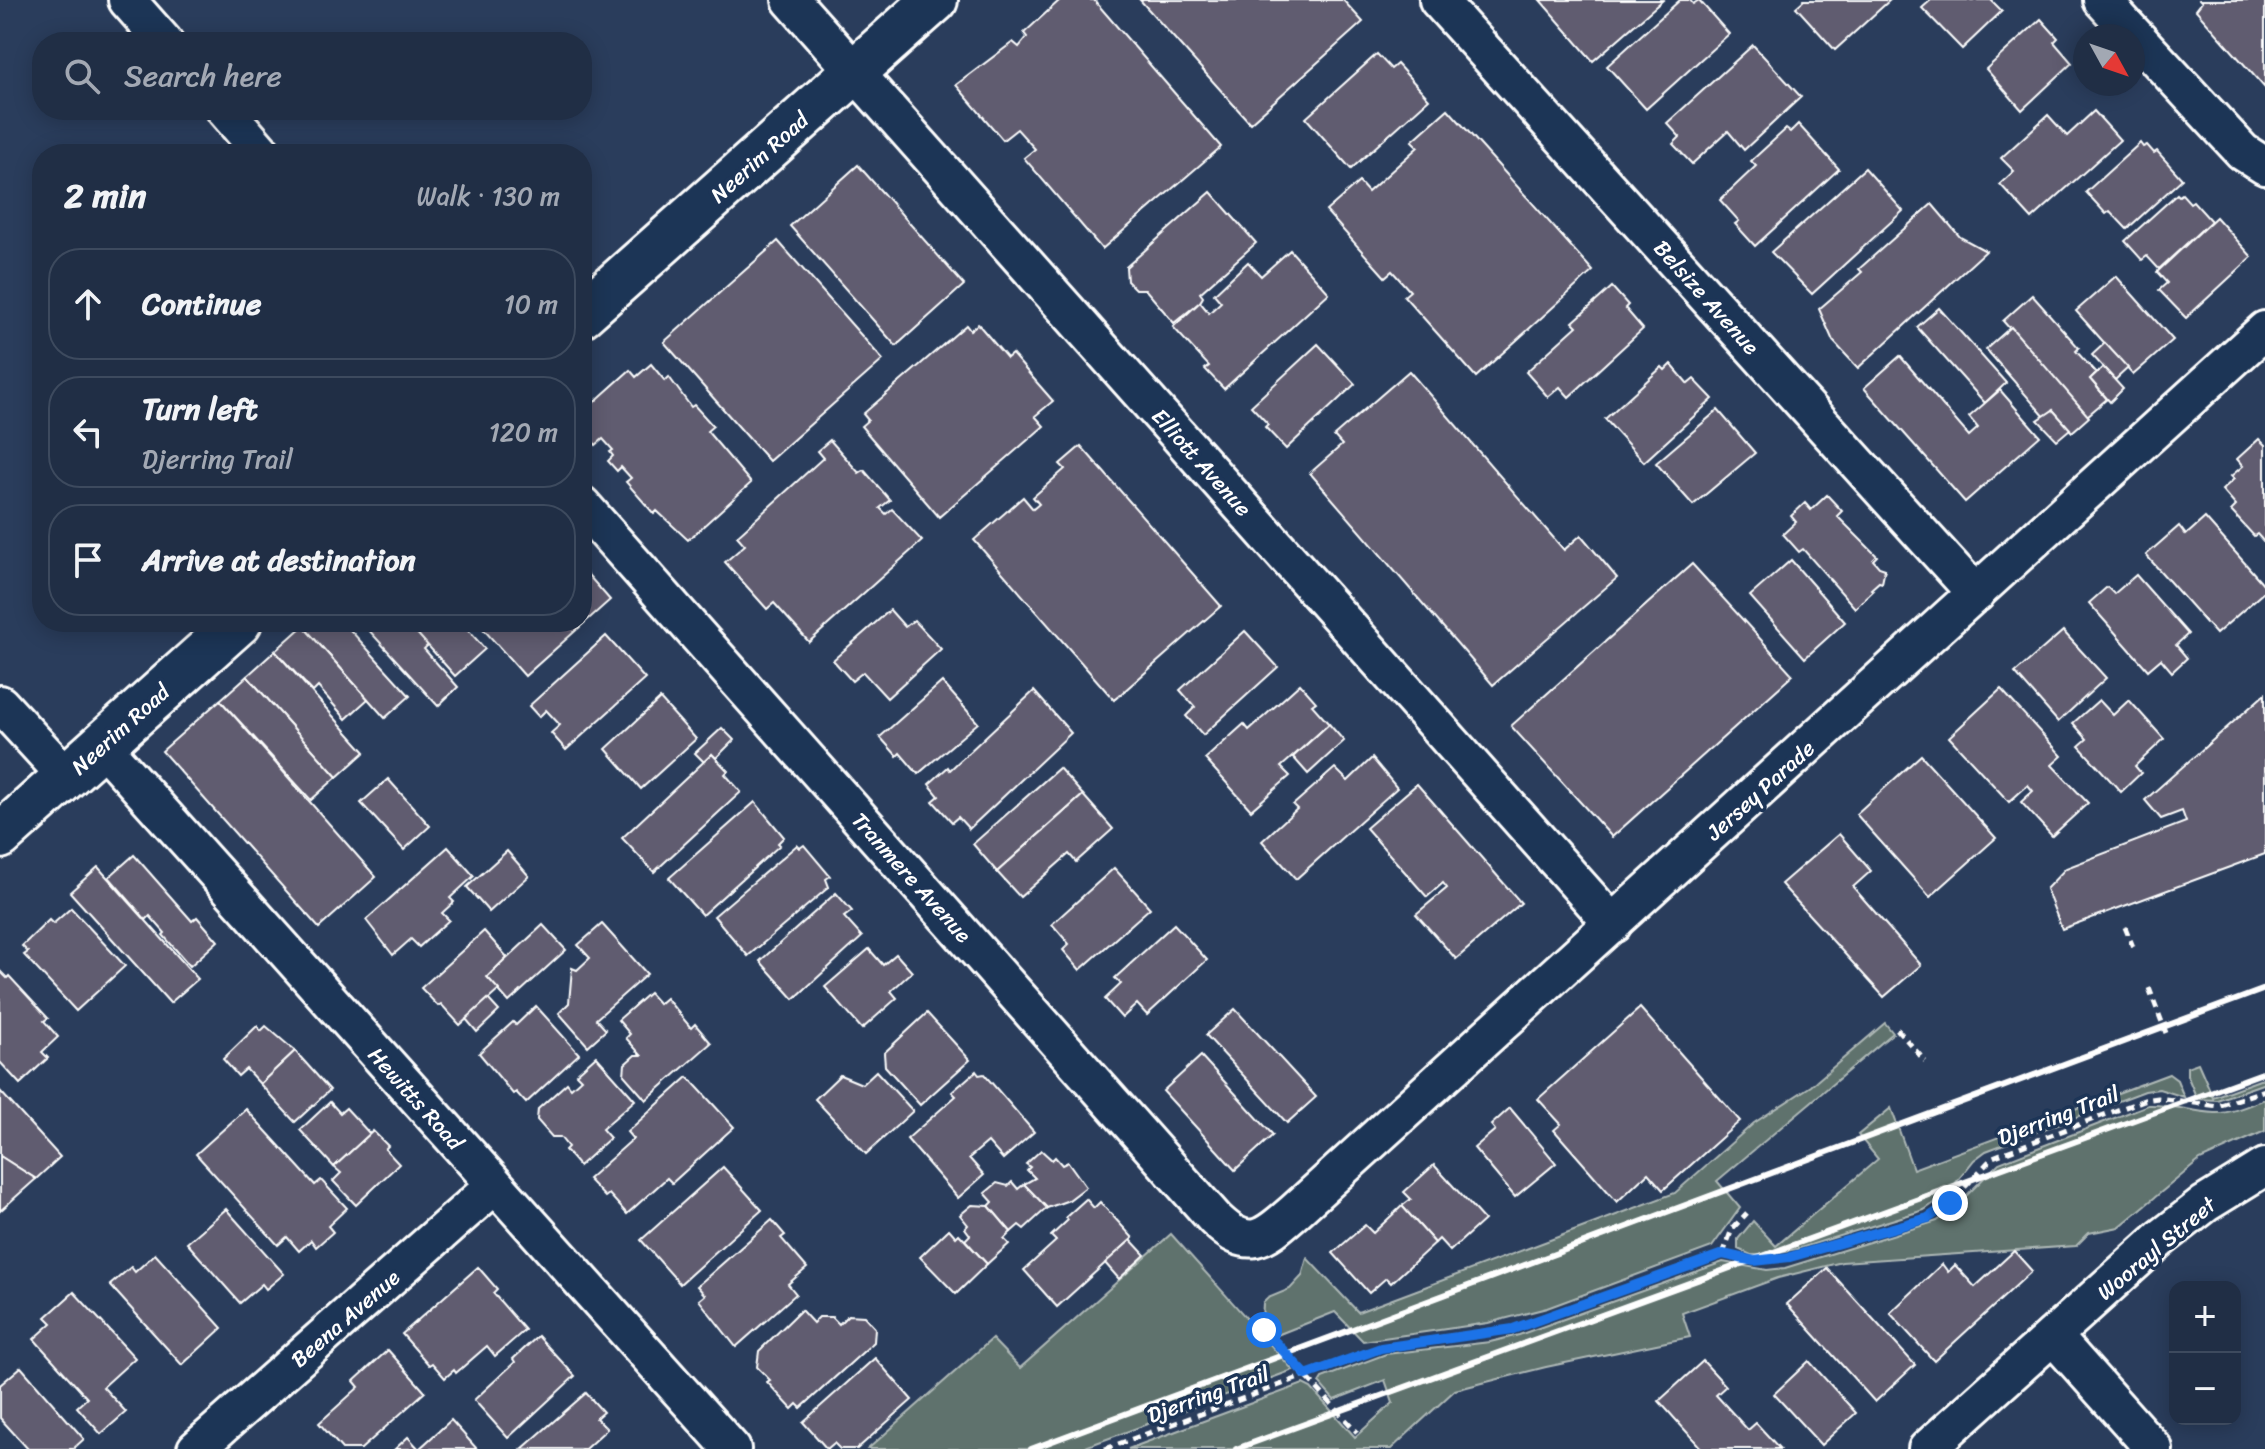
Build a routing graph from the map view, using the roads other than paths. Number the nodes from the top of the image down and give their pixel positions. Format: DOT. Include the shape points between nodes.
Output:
graph roads {
  1 [pos="127,0"];
  2 [pos="791,0"];
  3 [pos="935,0"];
  4 [pos="1438,0"];
  5 [pos="2102,0"];
  6 [pos="155,32"];
  7 [pos="855,71"];
  8 [pos="234,120"];
  9 [pos="254,144"];
  10 [pos="2265,166"];
  11 [pos="592,305"];
  12 [pos="2265,330"];
  13 [pos="592,516"];
  14 [pos="1976,594"];
  15 [pos="228,632"];
  16 [pos="0,704"];
  17 [pos="102,746"];
  18 [pos="67,777"];
  19 [pos="0,836"];
  20 [pos="1613,924"];
  21 [pos="2265,1167"];
  22 [pos="494,1186"];
  23 [pos="1248,1240"];
  24 [pos="2053,1336"];
  25 [pos="196,1449"];
  26 [pos="732,1449"];
  27 [pos="1927,1449"];
  28 [pos="2154,1449"];
  1 -- 6 [label="street"];
  2 -- 7 [label="street, Elliott Avenue"];
  3 -- 7 [label="main road, Neerim Road"];
  4 -- 14 [label="street, Belsize Avenue"];
  5 -- 10 [label="street" via="2243,152"];
  7 -- 11 [label="main road, Neerim Road"];
  7 -- 20 [label="street, Elliott Avenue"];
  8 -- 9 [label="street"];
  12 -- 14 [label="street, Jersey Parade"];
  13 -- 23 [label="street, Tranmere Avenue" via="1215,1219"];
  14 -- 20 [label="street, Jersey Parade"];
  15 -- 17 [label="main road, Neerim Road"];
  16 -- 18 [label="street"];
  17 -- 18 [label="main road, Neerim Road"];
  17 -- 22 [label="street, Hewitts Road"];
  18 -- 19 [label="main road, Neerim Road"];
  20 -- 23 [label="street, Jersey Parade" via="1279,1225"];
  21 -- 24 [label="street, Woorayl Street" via="2160,1239"];
  22 -- 25 [label="street, Beena Avenue"];
  22 -- 26 [label="street, Hewitts Road"];
  24 -- 27 [label="street, Woorayl Street"];
  24 -- 28 [label="street"];
}
